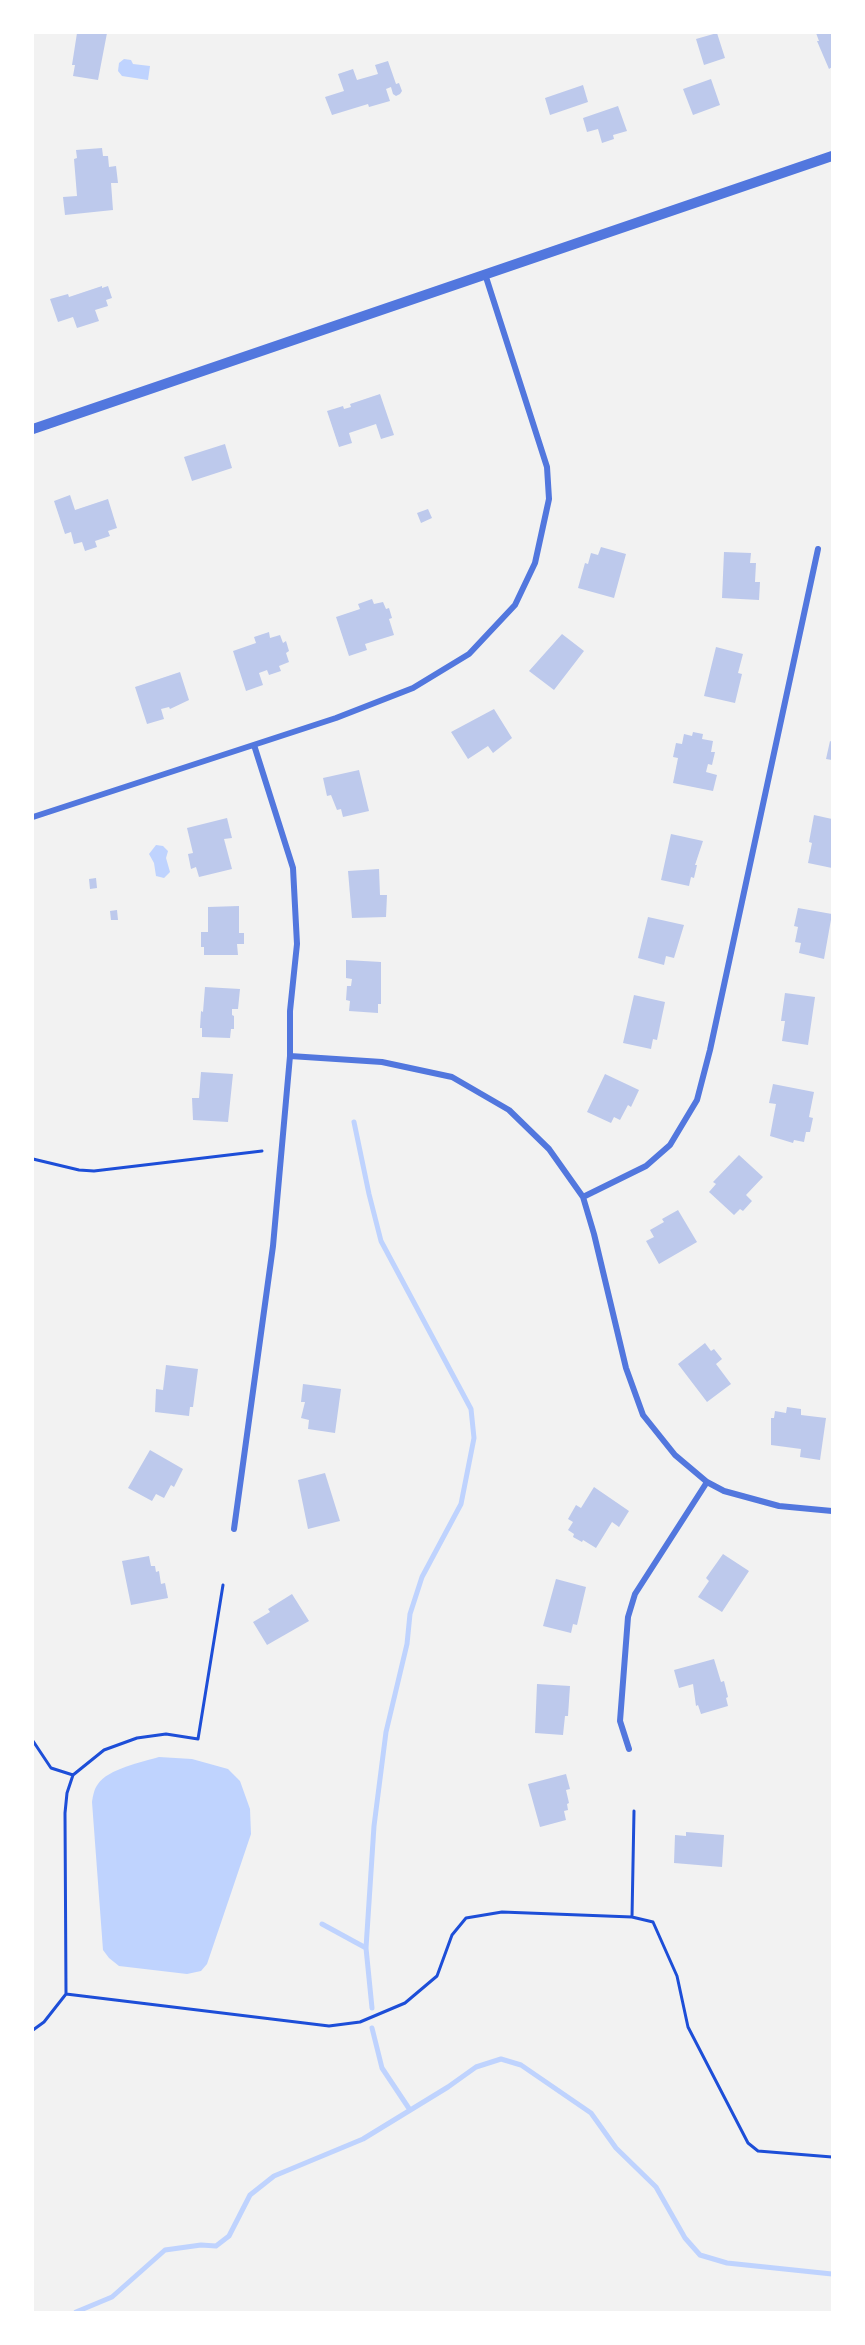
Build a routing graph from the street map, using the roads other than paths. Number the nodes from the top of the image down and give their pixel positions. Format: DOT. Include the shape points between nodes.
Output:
graph roads {
  1 [pos="832,156"];
  2 [pos="485,274"];
  3 [pos="33,429"];
  4 [pos="818,549"];
  5 [pos="254,745"];
  6 [pos="33,817"];
  7 [pos="290,1056"];
  8 [pos="583,1197"];
  9 [pos="707,1482"];
  10 [pos="832,1511"];
  11 [pos="234,1529"];
  12 [pos="629,1749"];
  1 -- 2 [label="street"];
  2 -- 3 [label="street"];
  2 -- 5 [label="street" via="547,467 549,499 535,563 515,605 469,654 413,688"];
  4 -- 8 [label="street" via="697,1100 670,1145 646,1166"];
  5 -- 6 [label="street"];
  5 -- 7 [label="street" via="293,868 297,944"];
  7 -- 8 [label="street" via="382,1062 452,1077 509,1110 549,1149"];
  7 -- 11 [label="street" via="273,1246"];
  8 -- 9 [label="street" via="626,1368 643,1415 675,1455"];
  9 -- 10 [label="street" via="724,1491 779,1506"];
  9 -- 12 [label="street" via="635,1594 628,1617 620,1721"];
}
